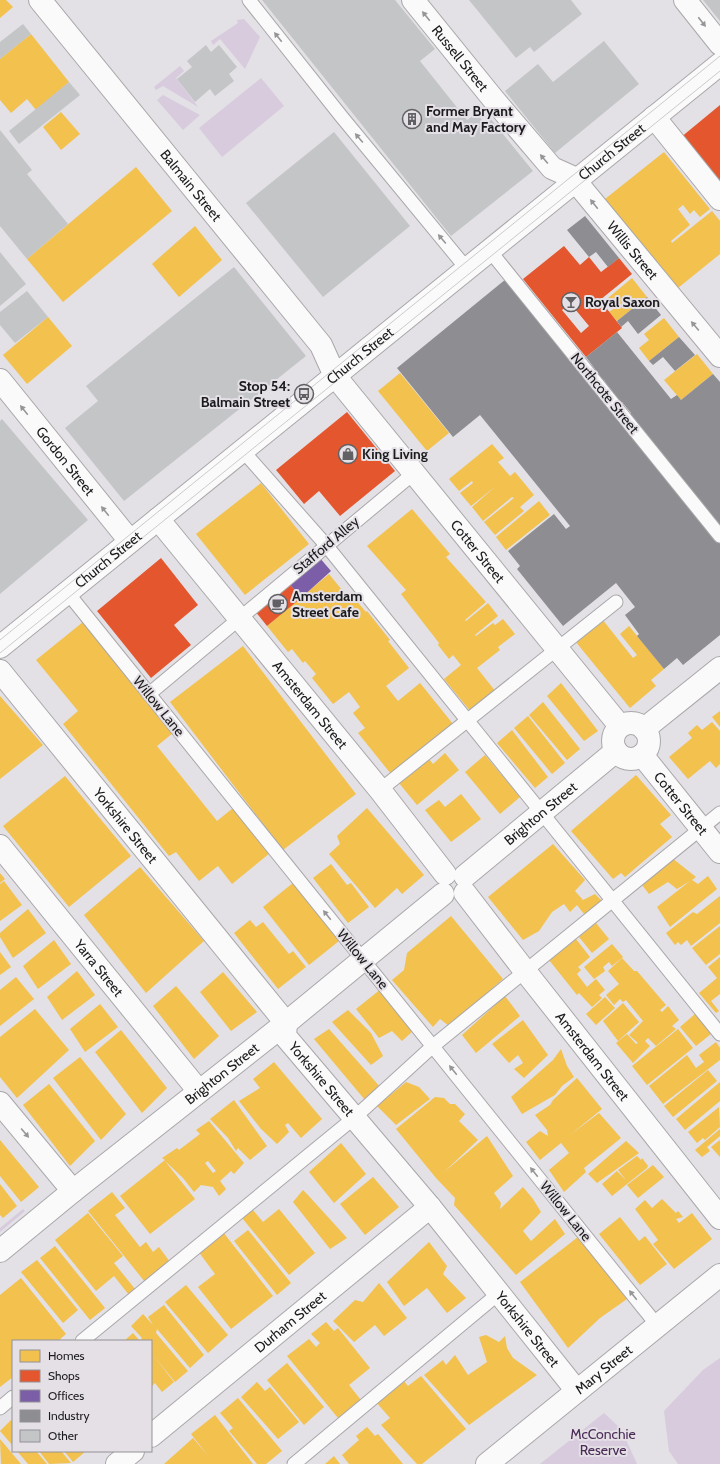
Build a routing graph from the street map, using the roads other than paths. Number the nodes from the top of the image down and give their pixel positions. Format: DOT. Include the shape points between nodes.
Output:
graph roads {
  1 [pos="40,0"];
  2 [pos="249,0"];
  3 [pos="414,0"];
  4 [pos="685,0"];
  5 [pos="720,44"];
  6 [pos="720,64"];
  7 [pos="654,117"];
  8 [pos="575,181"];
  9 [pos="720,200"];
  10 [pos="490,251"];
  11 [pos="467,269"];
  12 [pos="720,356"];
  13 [pos="335,376"];
  14 [pos="0,380"];
  15 [pos="243,451"];
  16 [pos="414,473"];
  17 [pos="158,519"];
  18 [pos="720,536"];
  19 [pos="130,541"];
  20 [pos="326,545"];
  21 [pos="67,592"];
  22 [pos="616,602"];
  23 [pos="238,618"];
  24 [pos="0,647"];
  25 [pos="557,649"];
  26 [pos="720,668"];
  27 [pos="0,671"];
  28 [pos="149,694"];
  29 [pos="467,720"];
  30 [pos="620,726"];
  31 [pos="644,729"];
  32 [pos="616,751"];
  33 [pos="642,754"];
  34 [pos="380,790"];
  35 [pos="542,813"];
  36 [pos="720,813"];
  37 [pos="700,828"];
  38 [pos="0,846"];
  39 [pos="720,852"];
  40 [pos="455,884"];
  41 [pos="612,902"];
  42 [pos="363,960"];
  43 [pos="524,971"];
  44 [pos="286,1023"];
  45 [pos="720,1034"];
  46 [pos="433,1046"];
  47 [pos="198,1090"];
  48 [pos="0,1103"];
  49 [pos="354,1118"];
  50 [pos="72,1191"];
  51 [pos="430,1207"];
  52 [pos="720,1218"];
  53 [pos="0,1252"];
  54 [pos="720,1275"];
  55 [pos="498,1294"];
  56 [pos="657,1326"];
  57 [pos="83,1340"];
  58 [pos="577,1391"];
  59 [pos="12,1398"];
  60 [pos="0,1408"];
  61 [pos="152,1435"];
  62 [pos="132,1452"];
  63 [pos="117,1464"];
  64 [pos="294,1464"];
  65 [pos="487,1464"];
  1 -- 13 [label="street, Balmain Street" via="321,345"];
  11 -- 2 [label="lane, one-way"];
  8 -- 3 [label="street, Russell Street, one-way" via="572,176 552,168"];
  4 -- 5 [label="street, one-way"];
  6 -- 7 [label="street, Church Street"];
  7 -- 8 [label="street, Church Street"];
  7 -- 9 [label="street"];
  8 -- 10 [label="street, Church Street"];
  12 -- 8 [label="street, Willis Street, one-way"];
  10 -- 11 [label="street, Church Street"];
  10 -- 18 [label="lane, Northcote Street"];
  11 -- 13 [label="street, Church Street"];
  13 -- 15 [label="street, Church Street"];
  13 -- 16 [label="street, Cotter Street"];
  19 -- 14 [label="street, Gordon Street, one-way"];
  15 -- 17 [label="street, Church Street"];
  15 -- 20 [label="lane"];
  16 -- 20 [label="lane, Stafford Alley"];
  16 -- 25 [label="street, Cotter Street"];
  17 -- 19 [label="street, Church Street"];
  17 -- 23 [label="street, Amsterdam Street"];
  19 -- 21 [label="street, Church Street"];
  20 -- 23 [label="lane, Stafford Alley"];
  20 -- 29 [label="lane"];
  21 -- 24 [label="street, Church Street"];
  21 -- 28 [label="lane, Willow Lane"];
  22 -- 25 [label="lane"];
  23 -- 28 [label="lane, Stafford Alley"];
  23 -- 34 [label="street, Amsterdam Street"];
  25 -- 29 [label="lane"];
  25 -- 30 [label="street, Cotter Street"];
  26 -- 31 [label="street"];
  27 -- 44 [label="street, Yorkshire Street"];
  42 -- 28 [label="lane, Willow Lane, one-way"];
  29 -- 34 [label="lane"];
  29 -- 35 [label="lane"];
  30 -- 31 [label="street" via="635,723"];
  30 -- 32 [label="street" via="613,740"];
  31 -- 33 [label="street" via="648,745"];
  32 -- 33 [label="street" via="625,758"];
  32 -- 35 [label="street, Brighton Street"];
  33 -- 37 [label="street, Cotter Street"];
  34 -- 40 [label="street, Amsterdam Street"];
  35 -- 40 [label="street, Brighton Street"];
  35 -- 41 [label="lane"];
  36 -- 37 [label="lane"];
  37 -- 39 [label="street, Cotter Street"];
  37 -- 41 [label="lane"];
  38 -- 47 [label="street, Yarra Street"];
  40 -- 42 [label="street, Brighton Street"];
  40 -- 43 [label="street, Amsterdam Street"];
  41 -- 43 [label="lane"];
  41 -- 45 [label="lane"];
  42 -- 44 [label="street, Brighton Street"];
  42 -- 46 [label="lane, Willow Lane"];
  43 -- 46 [label="lane"];
  43 -- 52 [label="street, Amsterdam Street"];
  44 -- 47 [label="street, Brighton Street"];
  44 -- 49 [label="street, Yorkshire Street" via="285,1036"];
  46 -- 49 [label="lane"];
  56 -- 46 [label="lane, Willow Lane, one-way"];
  47 -- 50 [label="street, Brighton Street"];
  48 -- 50 [label="street, one-way"];
  49 -- 51 [label="street, Yorkshire Street"];
  49 -- 57 [label="lane"];
  50 -- 53 [label="street, Brighton Street"];
  51 -- 55 [label="street, Yorkshire Street"];
  51 -- 61 [label="street, Durham Street"];
  54 -- 56 [label="street, Mary Street"];
  55 -- 58 [label="street, Yorkshire Street"];
  55 -- 64 [label="lane"];
  56 -- 58 [label="street, Mary Street"];
  58 -- 65 [label="street, Mary Street"];
  59 -- 60 [label="lane"];
  62 -- 63 [label="street"];
}
